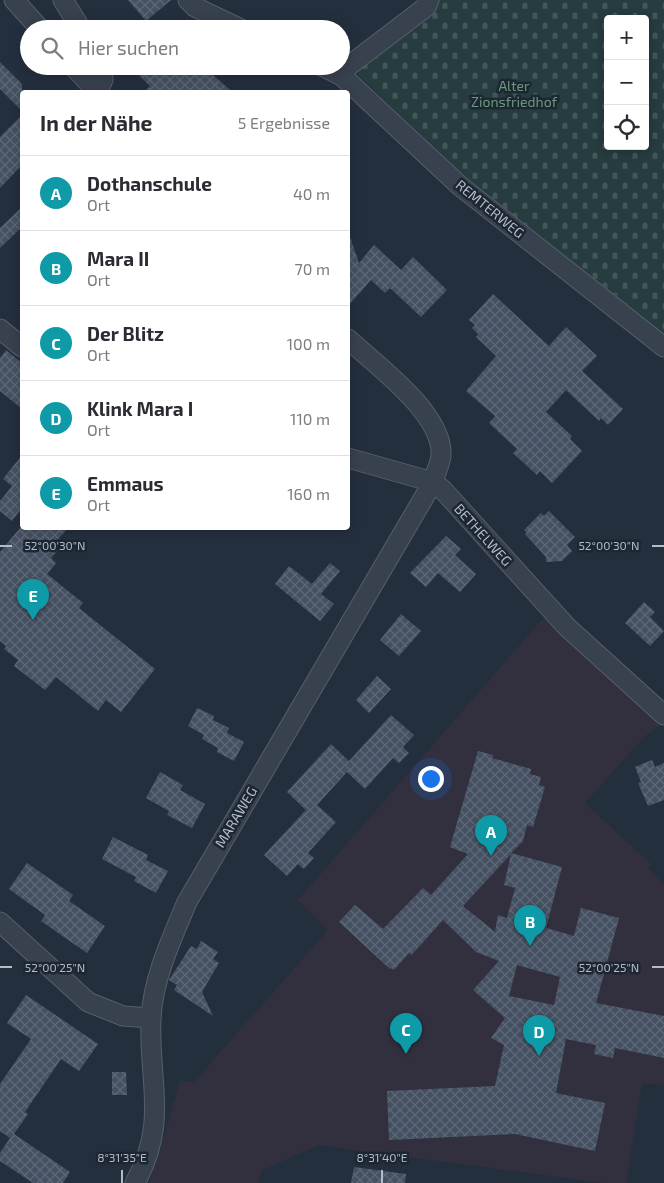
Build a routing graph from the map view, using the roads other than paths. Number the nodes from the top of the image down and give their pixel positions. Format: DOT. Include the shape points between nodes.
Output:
graph roads {
  1 [pos="14,0"];
  2 [pos="63,0"];
  3 [pos="188,0"];
  4 [pos="427,3"];
  5 [pos="32,20"];
  6 [pos="75,20"];
  7 [pos="222,20"];
  8 [pos="350,56"];
  9 [pos="81,75"];
  10 [pos="103,75"];
  11 [pos="336,75"];
  12 [pos="95,90"];
  13 [pos="98,90"];
  14 [pos="0,329"];
  15 [pos="350,341"];
  16 [pos="20,346"];
  17 [pos="664,347"];
  18 [pos="350,459"];
  19 [pos="433,482"];
  20 [pos="664,715"];
  21 [pos="0,922"];
  22 [pos="151,1018"];
  23 [pos="135,1183"];
  1 -- 5 [label="street"];
  2 -- 6 [label="street"];
  3 -- 7 [label="street" via="195,7"];
  4 -- 8 [label="street"];
  9 -- 12 [label="street"];
  10 -- 13 [label="street"];
  11 -- 17 [label="street, REMTERWEG" via="460,186"];
  14 -- 16 [label="street"];
  15 -- 19 [label="street" via="404,389 435,426 441,455"];
  18 -- 19 [label="street"];
  19 -- 20 [label="street, BETHELWEG" via="567,627"];
  19 -- 22 [label="street, MARAWEG" via="187,902 165,954"];
  21 -- 22 [label="street" via="88,1002 123,1016"];
  22 -- 23 [label="street, MARAWEG" via="156,1106 151,1141"];
}
